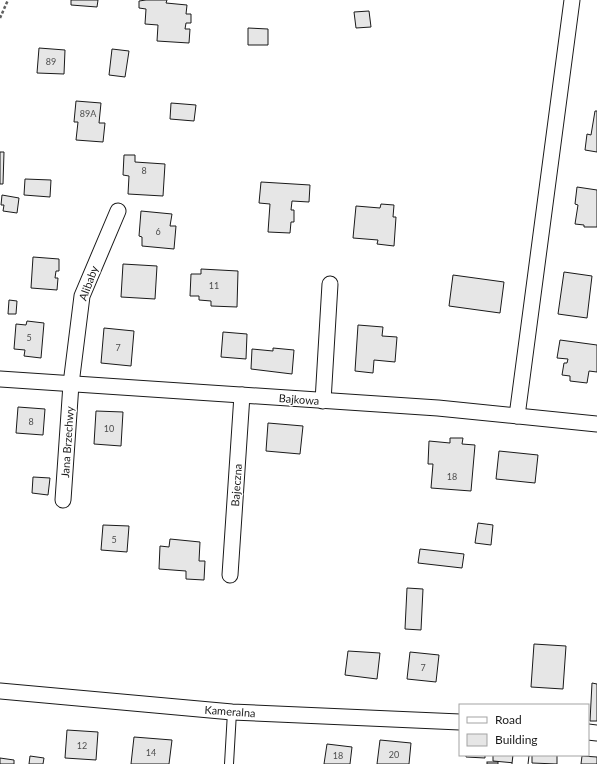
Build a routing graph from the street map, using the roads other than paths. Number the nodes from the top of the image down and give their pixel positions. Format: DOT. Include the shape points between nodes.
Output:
graph roads {
  1 [pos="572,0"];
  2 [pos="118,211"];
  3 [pos="330,284"];
  4 [pos="0,379"];
  5 [pos="71,384"];
  6 [pos="242,396"];
  7 [pos="323,401"];
  8 [pos="516,416"];
  9 [pos="597,424"];
  10 [pos="63,500"];
  11 [pos="230,575"];
  12 [pos="0,691"];
  13 [pos="232,712"];
  14 [pos="459,722"];
  15 [pos="229,764"];
  1 -- 8 [label="street"];
  2 -- 5 [label="street, Alibaby" via="82,296"];
  3 -- 7 [label="street"];
  4 -- 5 [label="street, Bajkowa"];
  5 -- 6 [label="street, Bajkowa"];
  5 -- 10 [label="street, Jana Brzechwy"];
  6 -- 7 [label="street, Bajkowa"];
  6 -- 11 [label="street, Bajeczna"];
  7 -- 8 [label="street, Bajkowa"];
  8 -- 9 [label="street, Bajkowa"];
  12 -- 13 [label="street, Kameralna"];
  13 -- 14 [label="street, Kameralna"];
  13 -- 15 [label="lane"];
}
